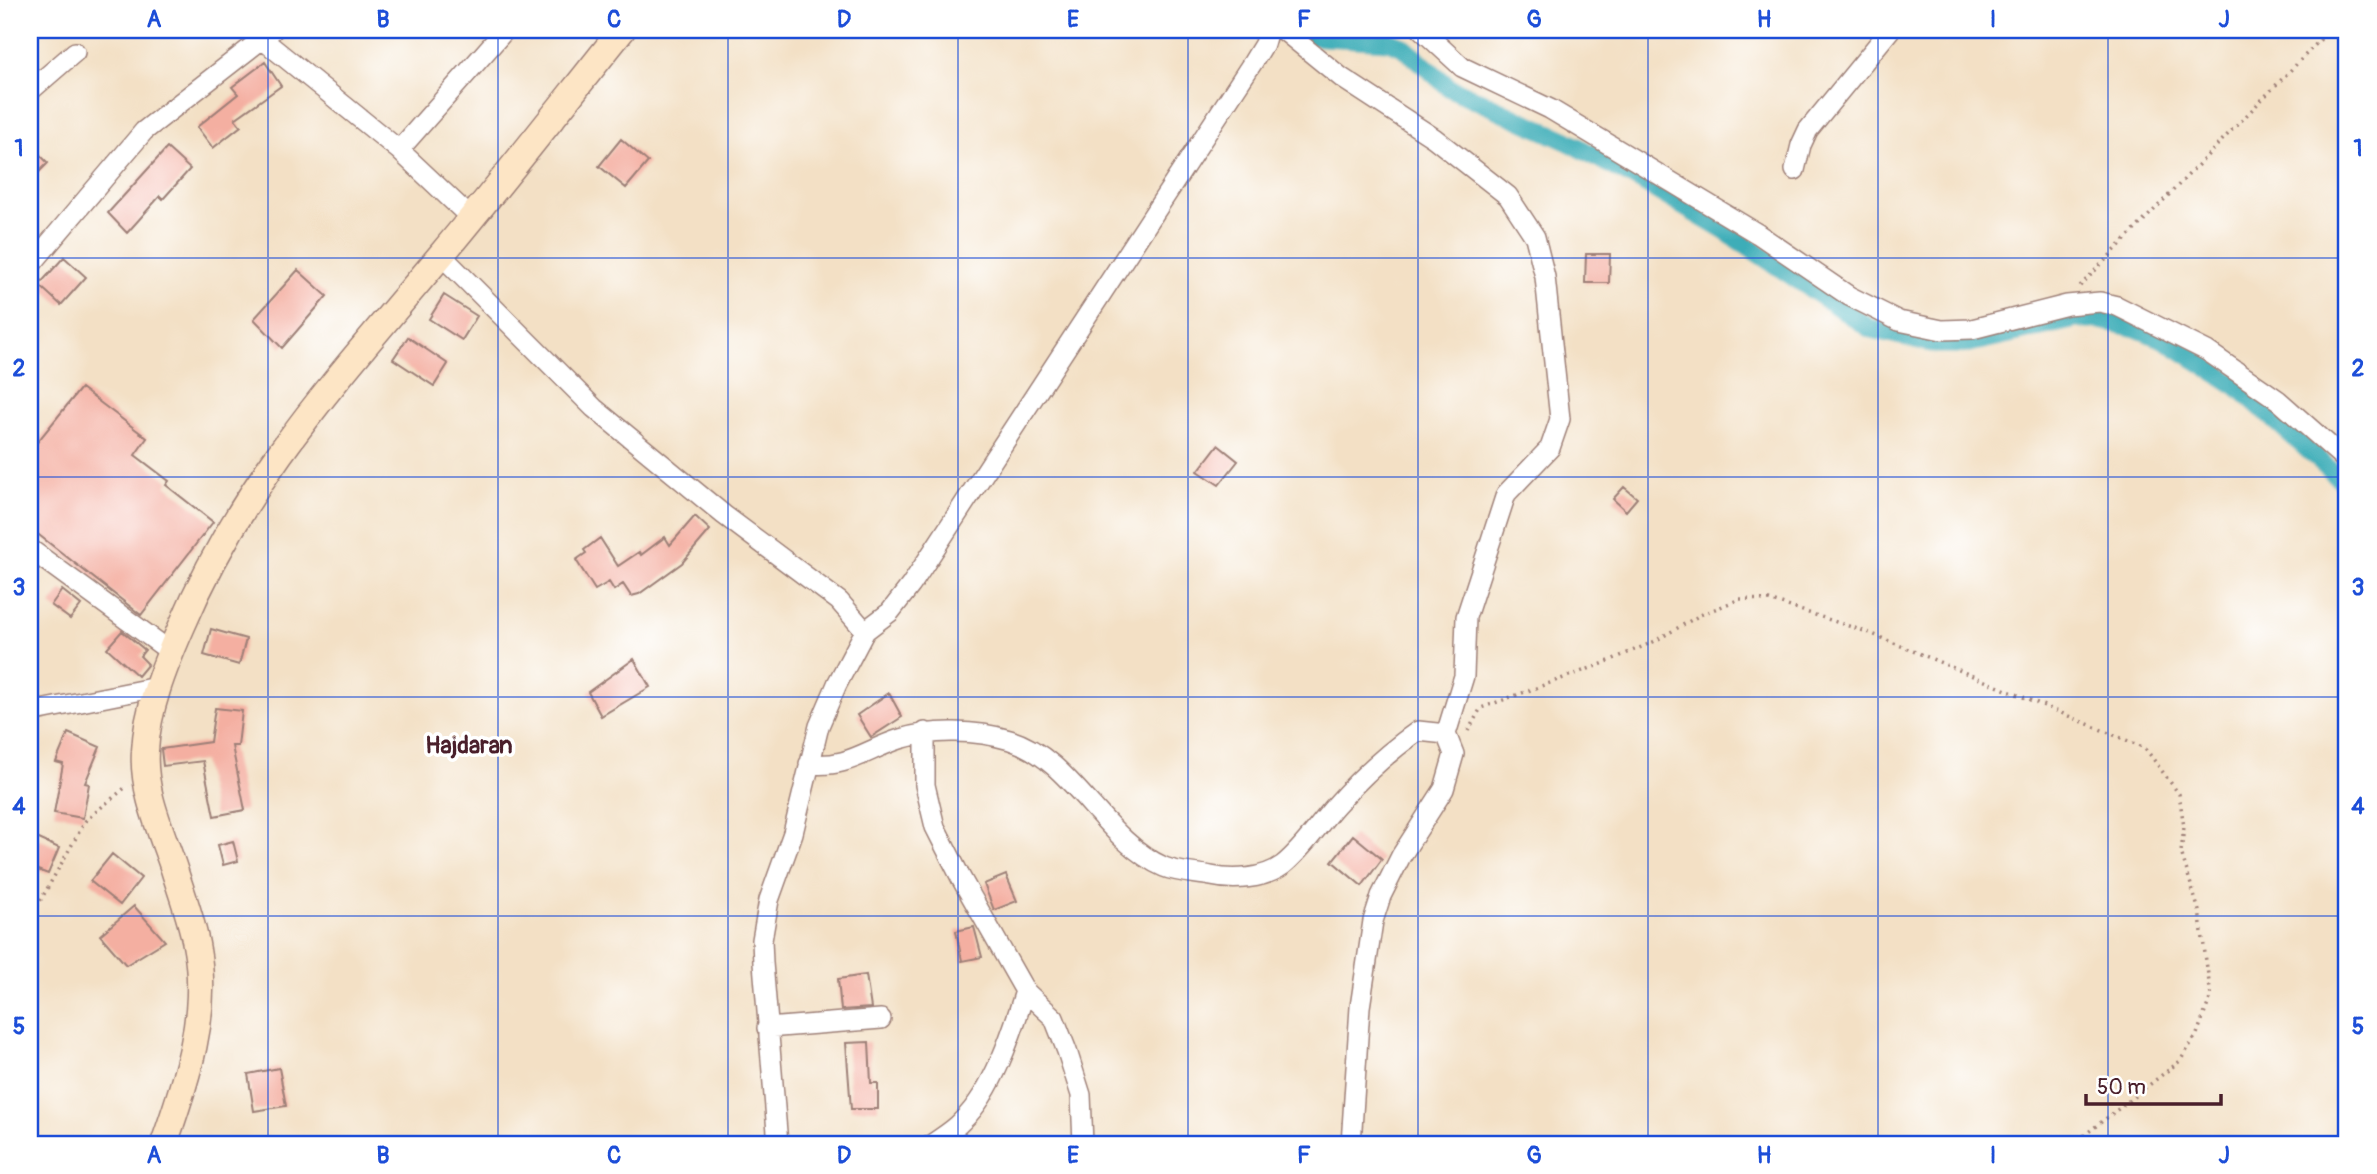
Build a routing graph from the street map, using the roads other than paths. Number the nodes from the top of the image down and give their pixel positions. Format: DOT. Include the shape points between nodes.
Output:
graph roads {
  1 [pos="505,30"];
  2 [pos="622,30"];
  3 [pos="1268,30"];
  4 [pos="1283,30"];
  5 [pos="1422,30"];
  6 [pos="1890,30"];
  7 [pos="268,34"];
  8 [pos="75,52"];
  9 [pos="30,92"];
  10 [pos="399,150"];
  11 [pos="1795,170"];
  12 [pos="471,218"];
  13 [pos="441,254"];
  14 [pos="30,266"];
  15 [pos="2347,461"];
  16 [pos="30,549"];
  17 [pos="866,631"];
  18 [pos="171,652"];
  19 [pos="157,687"];
  20 [pos="30,712"];
  21 [pos="925,732"];
  22 [pos="1446,734"];
  23 [pos="809,764"];
  24 [pos="1025,991"];
  25 [pos="881,1019"];
  26 [pos="767,1028"];
  27 [pos="164,1144"];
  28 [pos="778,1144"];
  29 [pos="932,1144"];
  30 [pos="1083,1144"];
  31 [pos="1351,1144"];
  1 -- 10 [label="street"];
  2 -- 12 [label="main road"];
  3 -- 17 [label="street" via="1253,62 911,585 890,612"];
  4 -- 22 [label="street" via="1342,78 1434,138 1508,196 1535,237 1545,277 1560,419 1550,448 1506,494 1465,617 1464,676"];
  5 -- 15 [label="street" via="1462,67 1550,109 1758,233 1849,296 1899,321 1942,330 1972,329 2067,305 2100,302 2117,306 2207,351 2278,400"];
  6 -- 11 [label="street" via="1808,130"];
  7 -- 10 [label="street"];
  7 -- 14 [label="street" via="144,131"];
  8 -- 9 [label="street"];
  10 -- 12 [label="street"];
  12 -- 13 [label="main road"];
  13 -- 17 [label="street" via="594,408 724,515 839,601"];
  13 -- 18 [label="main road" via="261,476 201,580"];
  16 -- 18 [label="street"];
  17 -- 23 [label="street" via="819,726"];
  18 -- 19 [label="main road"];
  19 -- 20 [label="street"];
  19 -- 27 [label="main road" via="145,751 146,773 197,948 200,982 189,1067"];
  21 -- 22 [label="street" via="1012,740 1041,756 1120,837 1165,867 1220,878 1248,878 1281,866 1396,746 1418,731"];
  21 -- 23 [label="street" via="840,764"];
  21 -- 24 [label="street" via="925,785 935,827"];
  22 -- 31 [label="street" via="1454,754 1444,789 1401,856 1373,921 1360,1007"];
  23 -- 26 [label="street" via="793,833 769,900 762,940"];
  24 -- 29 [label="street" via="994,1074 964,1120"];
  24 -- 30 [label="street" via="1054,1018 1068,1051 1082,1095"];
  25 -- 26 [label="street"];
  26 -- 28 [label="street"];
}
